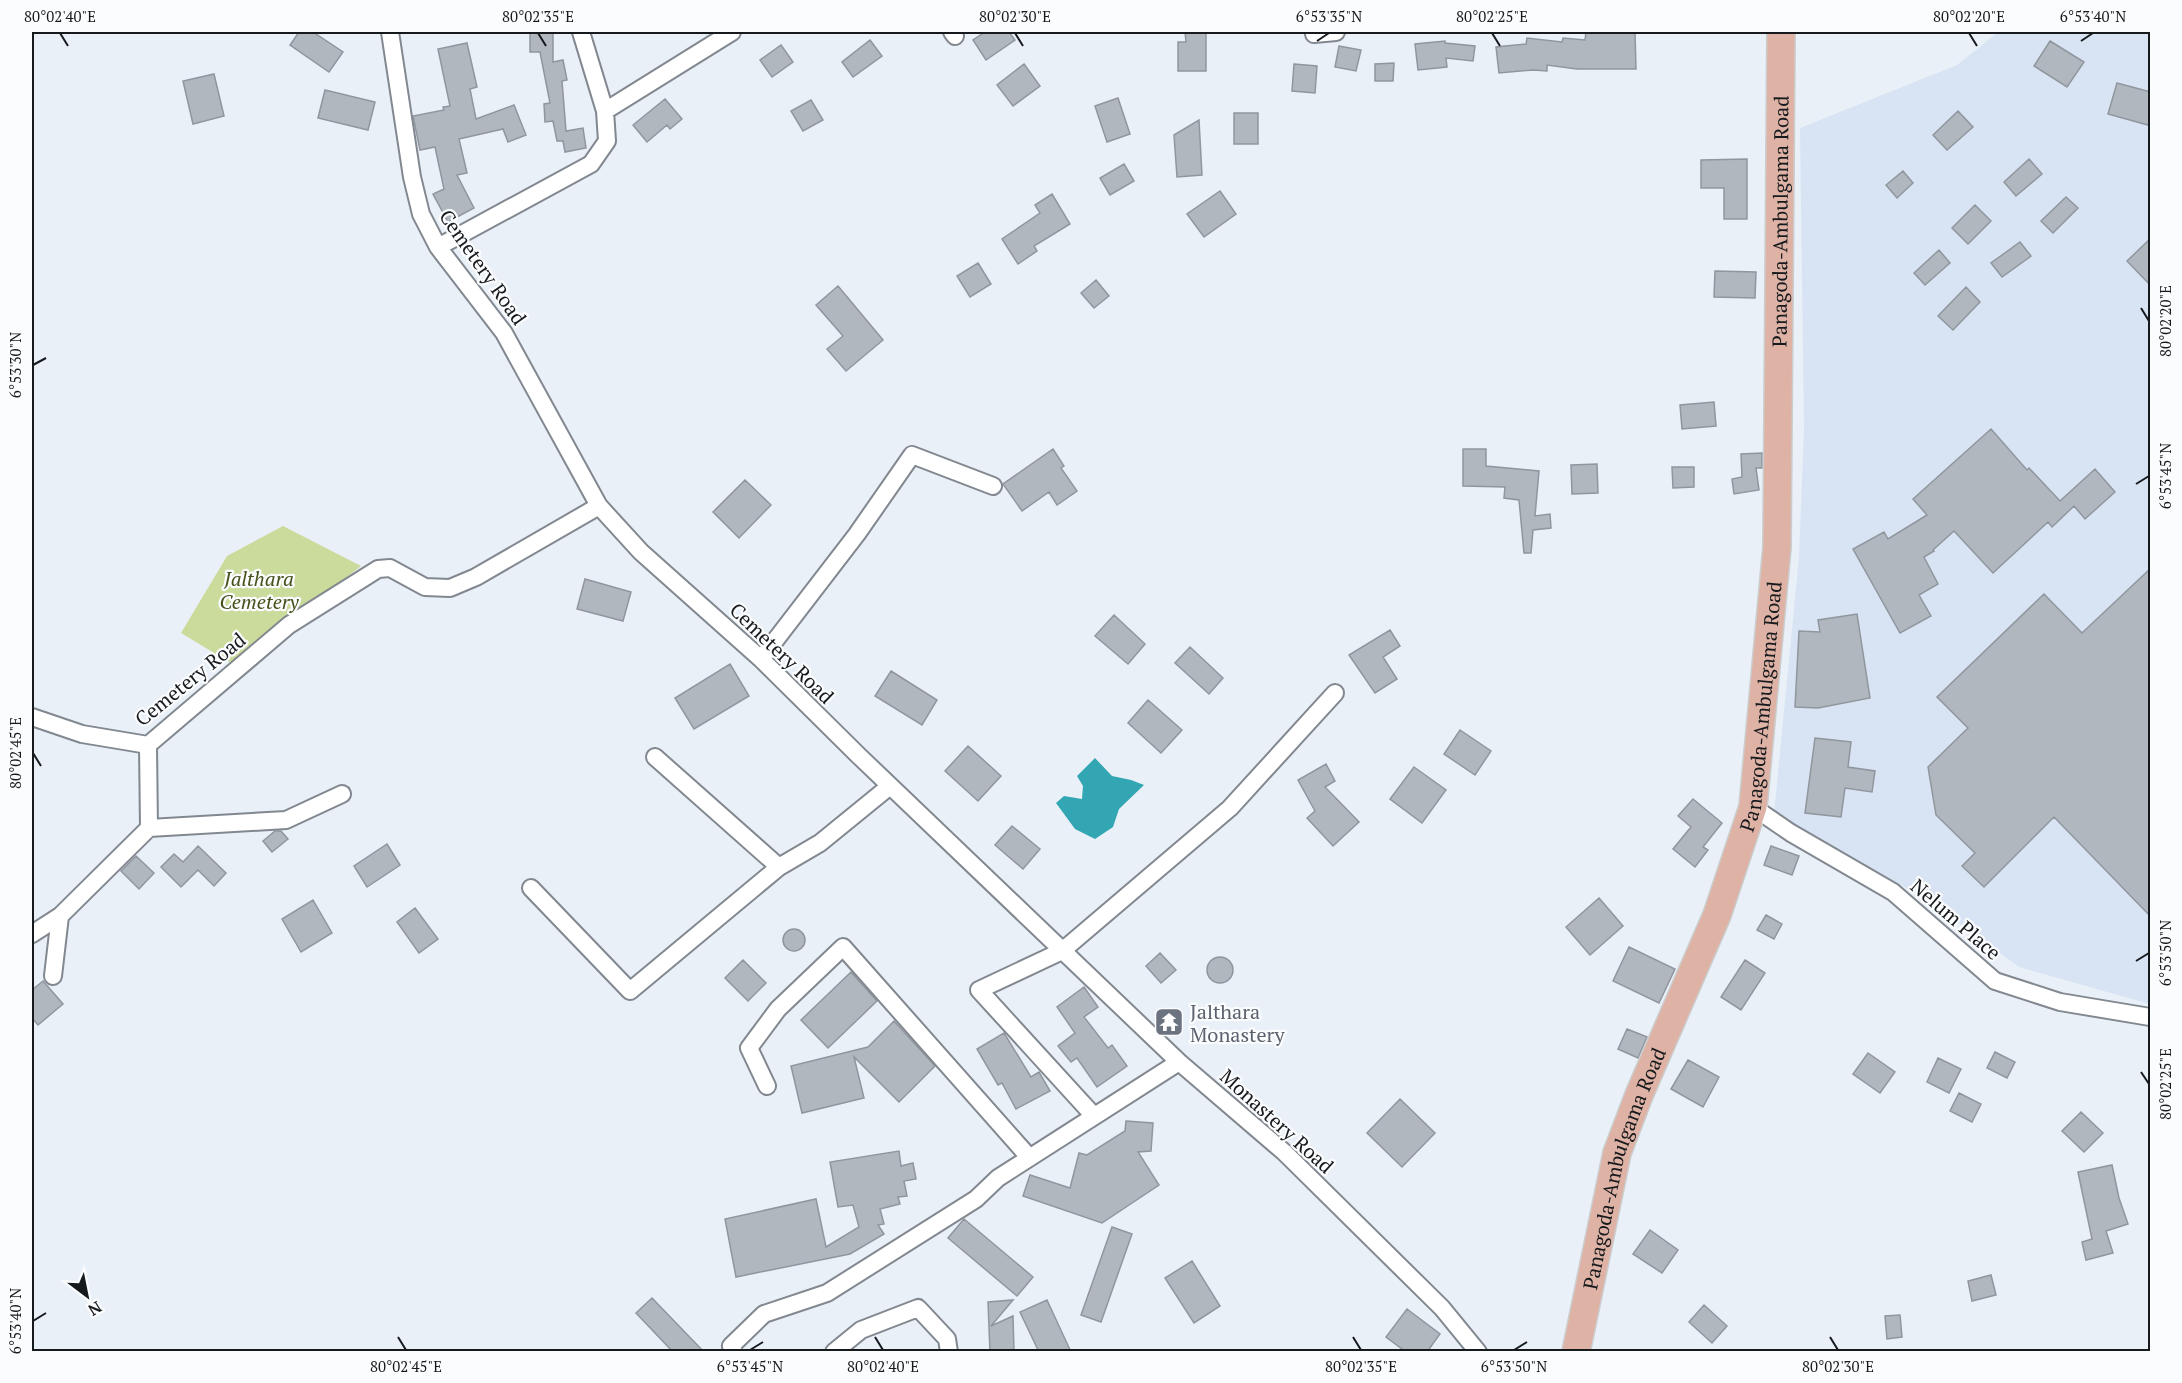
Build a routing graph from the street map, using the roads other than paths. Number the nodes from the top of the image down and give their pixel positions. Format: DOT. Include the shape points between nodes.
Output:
graph roads {
  1 [pos="390,32"];
  2 [pos="581,32"];
  3 [pos="732,32"];
  4 [pos="1336,32"];
  5 [pos="1781,32"];
  6 [pos="1314,34"];
  7 [pos="605,111"];
  8 [pos="438,247"];
  9 [pos="993,486"];
  10 [pos="599,506"];
  11 [pos="761,659"];
  12 [pos="1335,693"];
  13 [pos="32,717"];
  14 [pos="148,745"];
  15 [pos="858,756"];
  16 [pos="655,757"];
  17 [pos="890,786"];
  18 [pos="342,794"];
  19 [pos="1753,807"];
  20 [pos="149,828"];
  21 [pos="778,867"];
  22 [pos="531,888"];
  23 [pos="60,916"];
  24 [pos="32,934"];
  25 [pos="1062,951"];
  26 [pos="53,976"];
  27 [pos="2151,1017"];
  28 [pos="1179,1062"];
  29 [pos="767,1086"];
  30 [pos="1094,1116"];
  31 [pos="1029,1157"];
  32 [pos="734,1352"];
  33 [pos="834,1352"];
  34 [pos="949,1352"];
  35 [pos="1478,1352"];
  36 [pos="1576,1352"];
  1 -- 8 [label="street, Cemetery Road" via="411,177 421,214"];
  2 -- 7 [label="street"];
  3 -- 7 [label="street"];
  4 -- 6 [label="street"];
  5 -- 19 [label="main road, Panagoda-Ambulgama Road" via="1777,547"];
  7 -- 8 [label="street" via="607,141 591,164"];
  8 -- 10 [label="street, Cemetery Road" via="504,333"];
  9 -- 11 [label="street" via="912,455"];
  10 -- 11 [label="street, Cemetery Road" via="641,552"];
  10 -- 14 [label="street, Cemetery Road" via="450,588 425,586 390,568 378,569 289,625"];
  11 -- 15 [label="street, Cemetery Road"];
  12 -- 25 [label="street" via="1230,808"];
  13 -- 14 [label="street, Cemetery Road" via="82,734"];
  14 -- 20 [label="street"];
  15 -- 17 [label="street, Monastery Road"];
  16 -- 21 [label="street"];
  17 -- 21 [label="street" via="819,843"];
  17 -- 25 [label="street, Monastery Road"];
  18 -- 20 [label="street" via="286,820"];
  19 -- 27 [label="street, Nelum Place" via="1893,892 1995,981 2060,1002"];
  19 -- 36 [label="main road, Panagoda-Ambulgama Road" via="1717,915 1638,1095 1617,1153"];
  20 -- 23 [label="street"];
  21 -- 22 [label="street" via="630,991"];
  23 -- 24 [label="street"];
  23 -- 26 [label="street"];
  25 -- 28 [label="street, Monastery Road"];
  25 -- 30 [label="street" via="979,990"];
  28 -- 30 [label="street"];
  28 -- 35 [label="street, Monastery Road" via="1293,1160 1442,1308"];
  29 -- 31 [label="street" via="749,1048 778,1009 843,947"];
  30 -- 31 [label="street"];
  31 -- 32 [label="street" via="976,1199 827,1293 764,1314 731,1346"];
  33 -- 34 [label="street" via="861,1330 918,1308 947,1339"];
}
